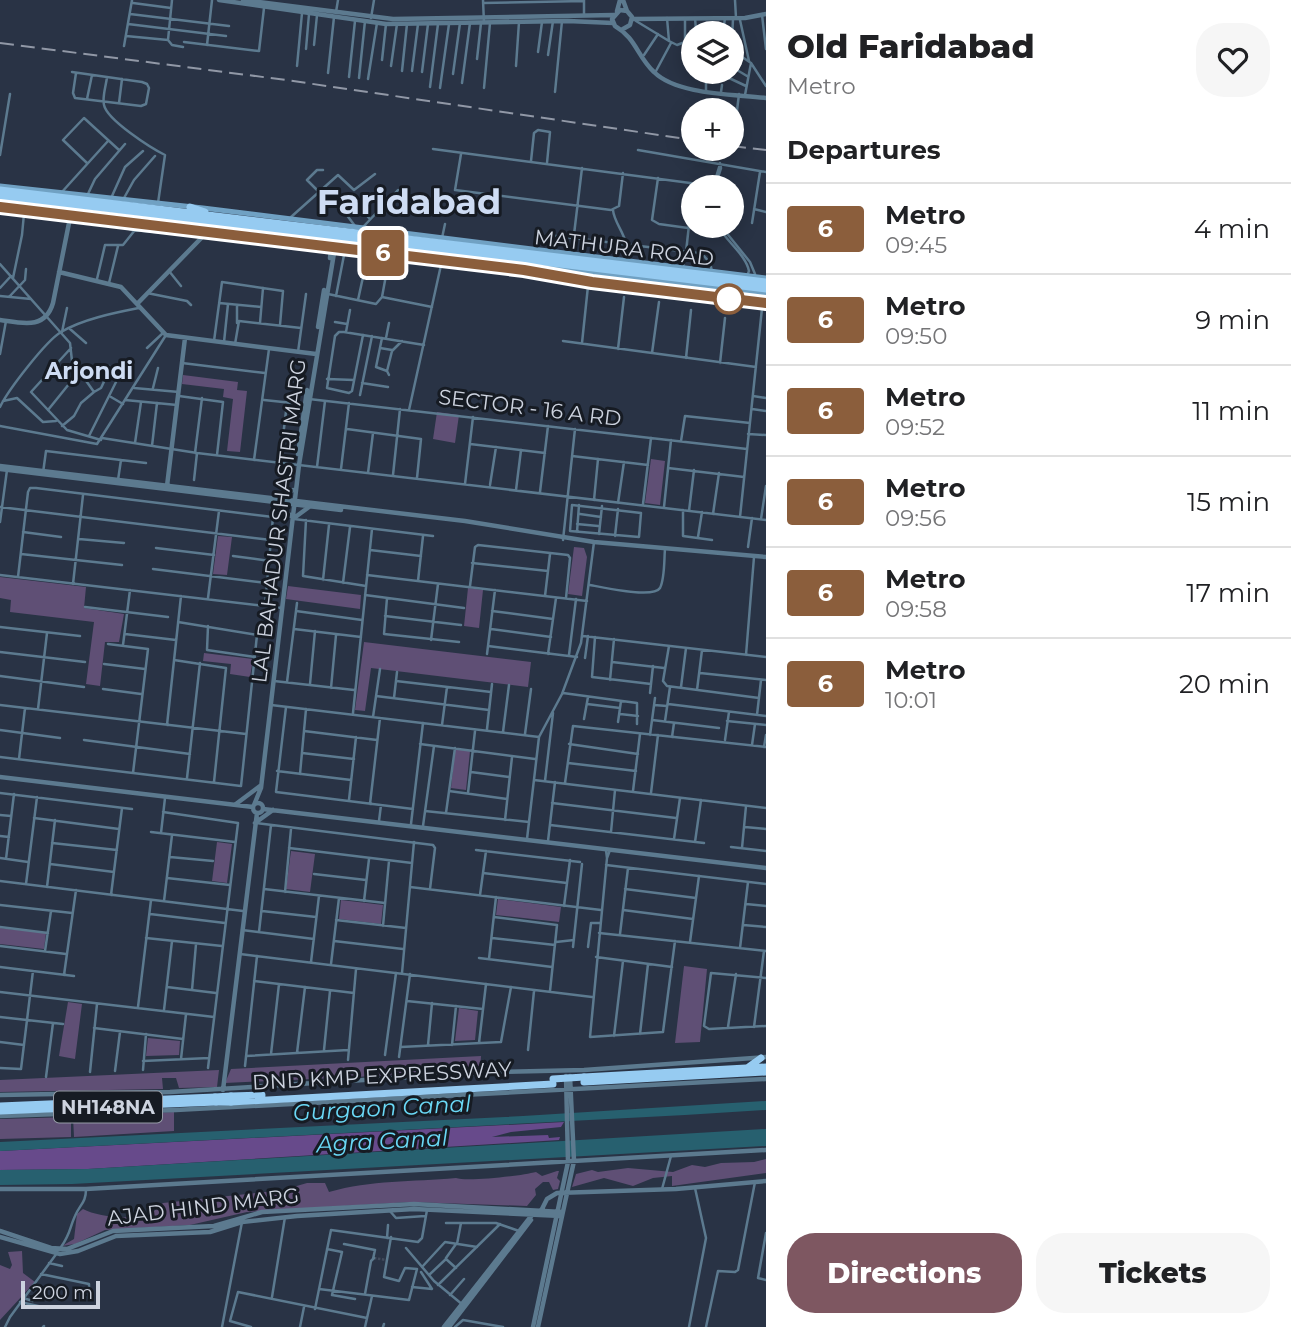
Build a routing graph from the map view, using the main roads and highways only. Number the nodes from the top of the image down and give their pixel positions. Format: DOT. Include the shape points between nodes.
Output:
graph roads {
  1 [pos="0,188"];
  2 [pos="0,198"];
  3 [pos="95,204"];
  4 [pos="190,207"];
  5 [pos="110,212"];
  6 [pos="132,214"];
  7 [pos="212,216"];
  8 [pos="261,228"];
  9 [pos="289,235"];
  10 [pos="535,250"];
  11 [pos="508,252"];
  12 [pos="538,262"];
  13 [pos="513,263"];
  14 [pos="751,278"];
  15 [pos="766,280"];
  16 [pos="765,294"];
  17 [pos="764,1058"];
  18 [pos="746,1070"];
  19 [pos="766,1070"];
  20 [pos="763,1079"];
  21 [pos="553,1082"];
  22 [pos="0,1111"];
  1 -- 3 [label="highway"];
  1 -- 4 [label="main road"];
  2 -- 3 [label="highway"];
  2 -- 5 [label="main road"];
  3 -- 6 [label="highway"];
  3 -- 7 [label="highway, MATHURA ROAD"];
  4 -- 7 [label="highway"];
  4 -- 10 [label="main road"];
  5 -- 6 [label="highway"];
  6 -- 8 [label="highway, MATHURA ROAD"];
  6 -- 9 [label="main road"];
  7 -- 11 [label="highway, MATHURA ROAD"];
  8 -- 9 [label="highway"];
  8 -- 12 [label="highway, MATHURA ROAD"];
  9 -- 13 [label="main road"];
  10 -- 11 [label="highway"];
  10 -- 14 [label="main road"];
  11 -- 14 [label="highway, MATHURA ROAD"];
  12 -- 13 [label="highway"];
  12 -- 16 [label="highway"];
  13 -- 16 [label="main road"];
  14 -- 15 [label="highway, MATHURA ROAD"];
  17 -- 18 [label="highway"];
  18 -- 19 [label="highway, DND KMP EXPRESSWAY / NH148NA"];
  18 -- 20 [label="highway"];
  18 -- 21 [label="highway, DND KMP EXPRESSWAY / NH148NA, bridge"];
  18 -- 21 [label="highway, DND KMP EXPRESSWAY / NH148NA, bridge" via="726,1075"];
  21 -- 22 [label="highway, DND KMP EXPRESSWAY / NH148NA, bridge"];
}
